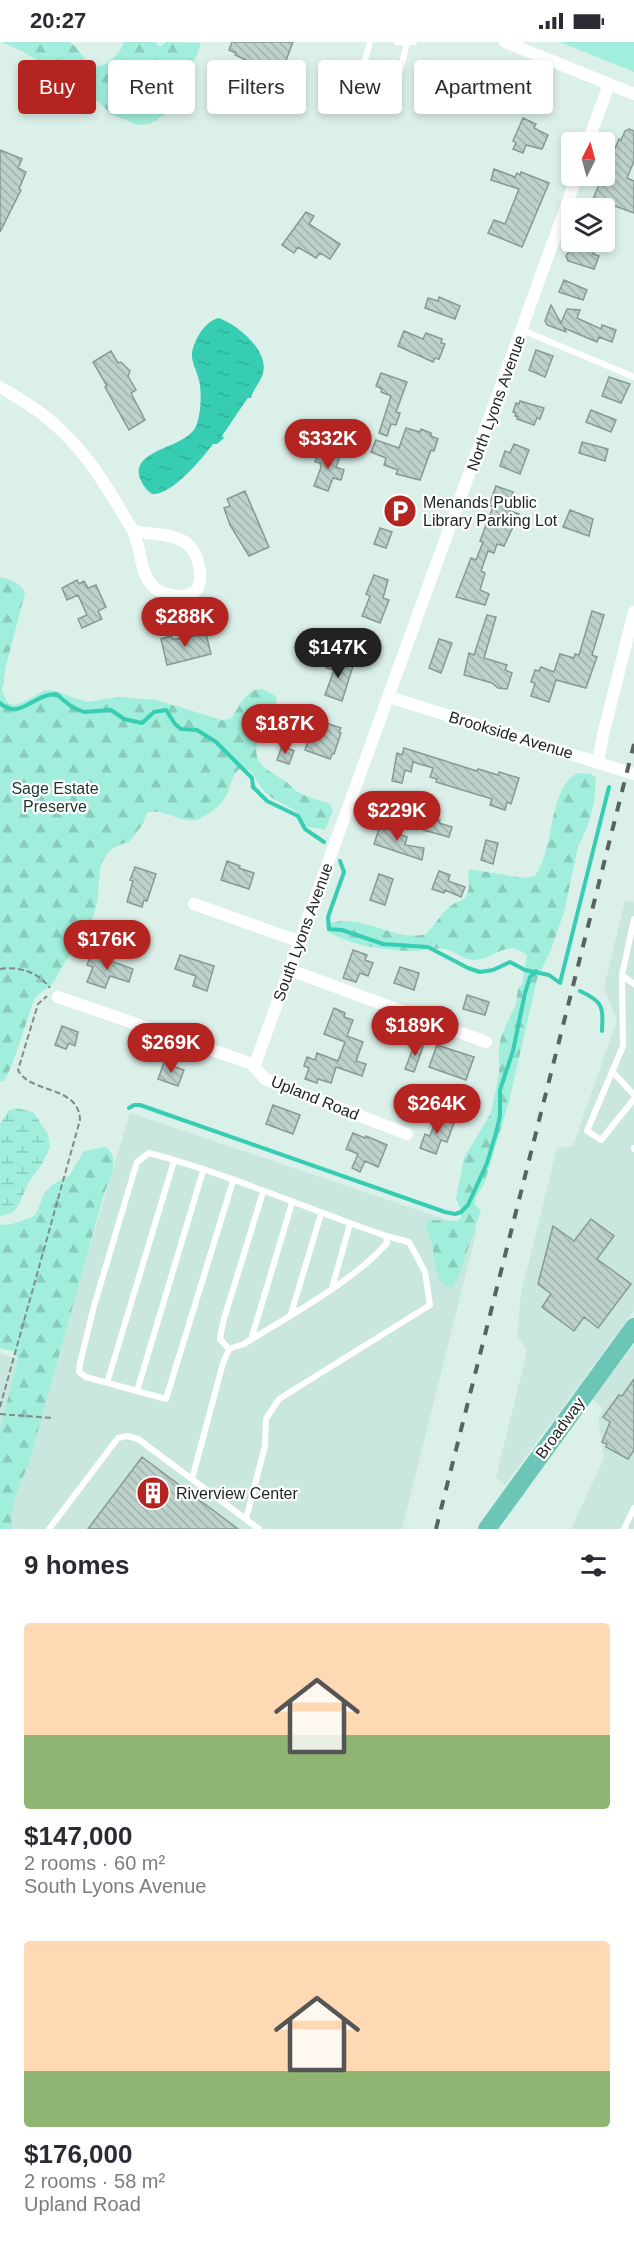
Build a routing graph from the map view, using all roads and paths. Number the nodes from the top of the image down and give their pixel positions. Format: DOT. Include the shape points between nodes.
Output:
graph roads {
  1 [pos="370,42"];
  2 [pos="397,42"];
  3 [pos="505,42"];
  4 [pos="411,43"];
  5 [pos="609,84"];
  6 [pos="634,94"];
  7 [pos="592,132"];
  8 [pos="573,186"];
  9 [pos="522,330"];
  10 [pos="634,377"];
  11 [pos="0,387"];
  12 [pos="134,531"];
  13 [pos="634,612"];
  14 [pos="389,697"];
  15 [pos="598,763"];
  16 [pos="634,774"];
  17 [pos="194,904"];
  18 [pos="634,920"];
  19 [pos="301,942"];
  20 [pos="0,969"];
  21 [pos="290,970"];
  22 [pos="622,975"];
  23 [pos="634,984"];
  24 [pos="58,997"];
  25 [pos="486,1042"];
  26 [pos="254,1067"];
  27 [pos="612,1071"];
  28 [pos="634,1097"];
  29 [pos="407,1134"];
  30 [pos="174,1161"];
  31 [pos="203,1171"];
  32 [pos="233,1181"];
  33 [pos="263,1192"];
  34 [pos="292,1203"];
  35 [pos="321,1214"];
  36 [pos="350,1224"];
  37 [pos="386,1236"];
  38 [pos="332,1288"];
  39 [pos="291,1314"];
  40 [pos="634,1327"];
  41 [pos="250,1340"];
  42 [pos="229,1350"];
  43 [pos="107,1383"];
  44 [pos="137,1391"];
  45 [pos="0,1407"];
  46 [pos="0,1414"];
  47 [pos="53,1418"];
  48 [pos="192,1479"];
  49 [pos="634,1508"];
  50 [pos="246,1519"];
  51 [pos="49,1529"];
  52 [pos="259,1529"];
  53 [pos="487,1529"];
  54 [pos="624,1529"];
  1 -- 4 [label="lane" via="355,96 364,104 383,108 392,103"];
  2 -- 4 [label="lane"];
  3 -- 5 [label="street"];
  5 -- 6 [label="street"];
  5 -- 7 [label="street"];
  8 -- 9 [label="street, North Lyons Avenue"];
  9 -- 10 [label="lane"];
  9 -- 14 [label="street, North Lyons Avenue"];
  11 -- 12 [label="street" via="45,416 74,443 103,480"];
  12 -- 12 [label="street" via="143,569 154,588 171,595 194,592 201,582 200,570 188,543"];
  13 -- 15 [label="street"];
  14 -- 15 [label="street, Brookside Avenue"];
  14 -- 19 [label="street, South Lyons Avenue"];
  15 -- 16 [label="street, Brookside Avenue"];
  17 -- 19 [label="street"];
  18 -- 22 [label="lane"];
  19 -- 21 [label="street, South Lyons Avenue"];
  20 -- 24 [label="path" via="15,967 43,978"];
  21 -- 25 [label="street"];
  21 -- 26 [label="street, South Lyons Avenue"];
  22 -- 23 [label="lane"];
  22 -- 27 [label="lane" via="623,1046"];
  24 -- 26 [label="street, Upland Road"];
  24 -- 45 [label="path" via="47,996 39,1002 18,1070 24,1078 70,1100 80,1120"];
  26 -- 29 [label="street, Upland Road" via="265,1079"];
  27 -- 28 [label="lane"];
  27 -- 28 [label="lane" via="587,1131 601,1140"];
  30 -- 31 [label="lane"];
  30 -- 43 [label="lane"];
  30 -- 43 [label="lane" via="149,1153 137,1162 80,1363 80,1372 86,1377"];
  31 -- 32 [label="lane"];
  31 -- 44 [label="lane"];
  32 -- 33 [label="lane"];
  32 -- 44 [label="lane" via="166,1399"];
  33 -- 34 [label="lane"];
  33 -- 42 [label="lane" via="223,1322 220,1339"];
  34 -- 35 [label="lane"];
  34 -- 41 [label="lane"];
  35 -- 36 [label="lane"];
  35 -- 39 [label="lane"];
  36 -- 37 [label="lane"];
  36 -- 38 [label="lane"];
  37 -- 38 [label="lane" via="387,1243 380,1252"];
  37 -- 50 [label="lane" via="409,1242 425,1272 430,1305 279,1399 266,1419 265,1446"];
  38 -- 39 [label="lane"];
  39 -- 41 [label="lane"];
  40 -- 53 [label="main road, Broadway"];
  41 -- 42 [label="lane"];
  42 -- 48 [label="lane"];
  43 -- 44 [label="lane"];
  46 -- 47 [label="path"];
  48 -- 50 [label="lane"];
  48 -- 51 [label="lane" via="138,1439 118,1438"];
  49 -- 54 [label="lane"];
  50 -- 52 [label="lane"];
}
